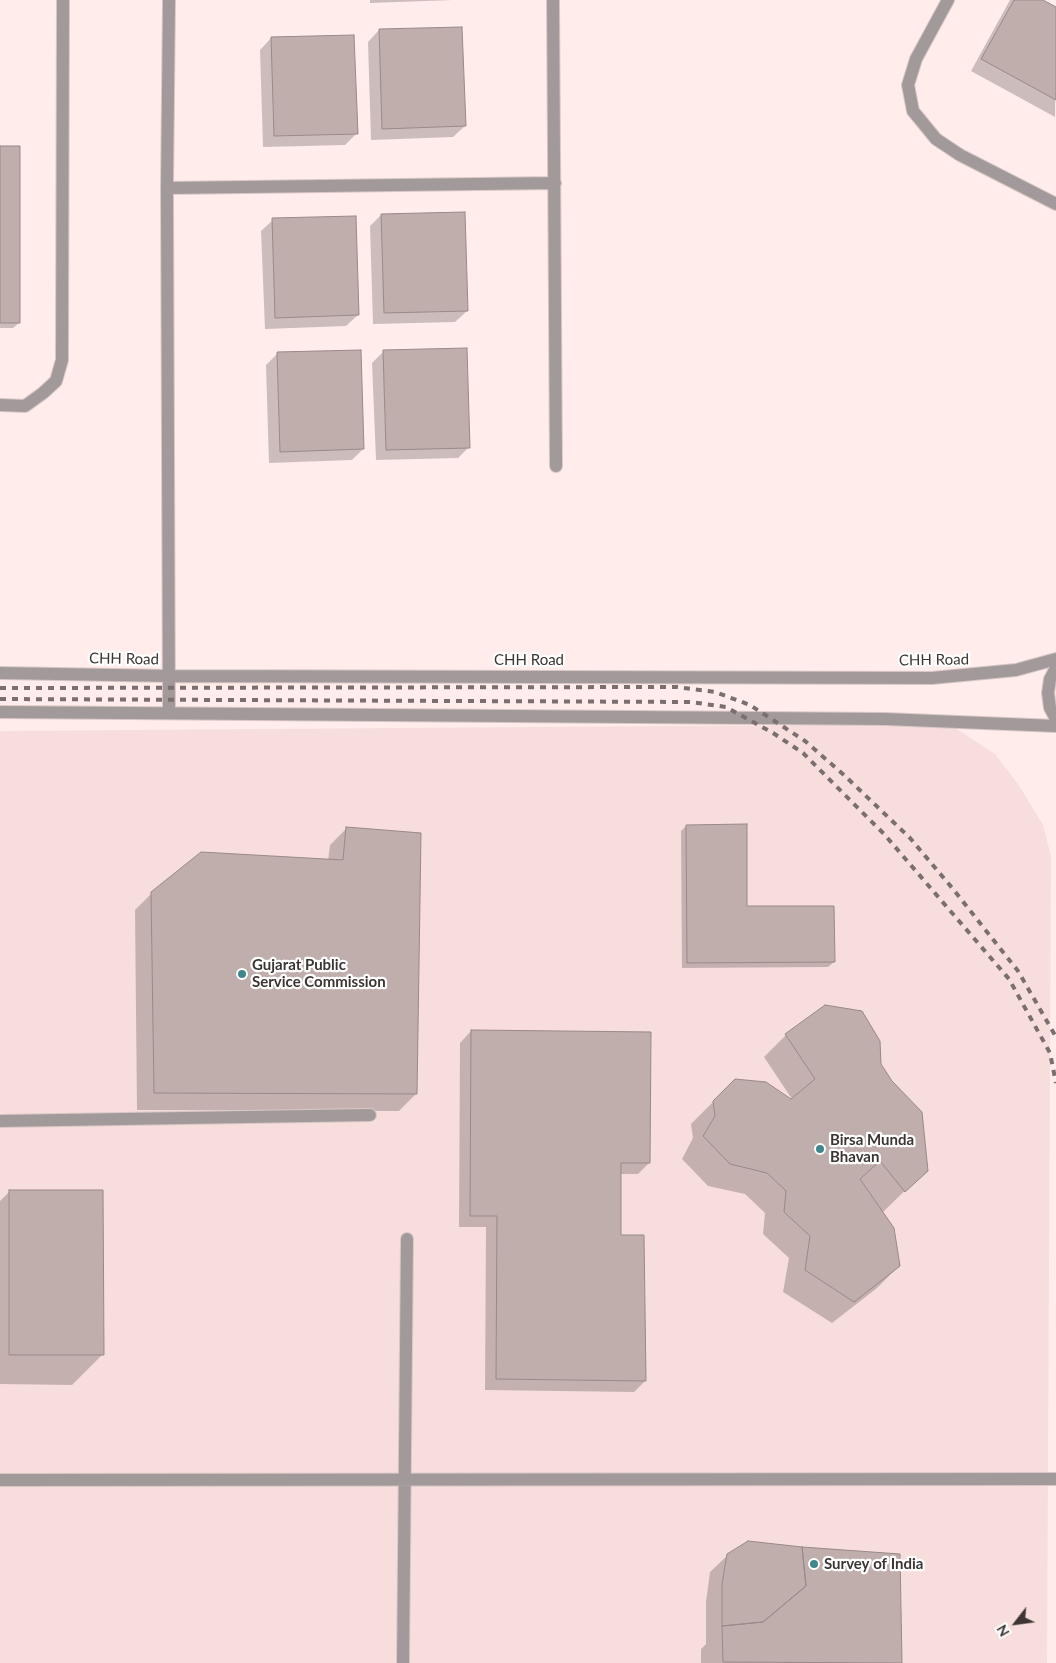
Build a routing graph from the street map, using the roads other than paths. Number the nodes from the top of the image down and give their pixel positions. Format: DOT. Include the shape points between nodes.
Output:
graph roads {
  1 [pos="63,0"];
  2 [pos="169,0"];
  3 [pos="553,0"];
  4 [pos="948,0"];
  5 [pos="555,183"];
  6 [pos="167,188"];
  7 [pos="1056,204"];
  8 [pos="0,405"];
  9 [pos="556,466"];
  10 [pos="1056,659"];
  11 [pos="1056,668"];
  12 [pos="0,673"];
  13 [pos="171,676"];
  14 [pos="0,712"];
  15 [pos="169,714"];
  16 [pos="1056,720"];
  17 [pos="1056,726"];
  18 [pos="370,1115"];
  19 [pos="0,1121"];
  20 [pos="407,1239"];
  21 [pos="1056,1479"];
  22 [pos="0,1480"];
  23 [pos="404,1481"];
  24 [pos="403,1663"];
  1 -- 8 [label="street" via="62,360 56,381 44,393 25,406"];
  2 -- 6 [label="street"];
  3 -- 5 [label="street"];
  4 -- 7 [label="street" via="916,59 908,85 913,111 936,139 960,155"];
  5 -- 6 [label="street"];
  5 -- 9 [label="street"];
  6 -- 13 [label="street"];
  10 -- 13 [label="street, CHH Road" via="1016,670 932,678"];
  11 -- 16 [label="street" via="1048,693"];
  12 -- 13 [label="street, CHH Road"];
  13 -- 15 [label="street"];
  14 -- 15 [label="street"];
  15 -- 17 [label="street" via="885,719"];
  18 -- 19 [label="street"];
  20 -- 23 [label="street"];
  21 -- 23 [label="street"];
  22 -- 23 [label="street"];
  23 -- 24 [label="street"];
}
